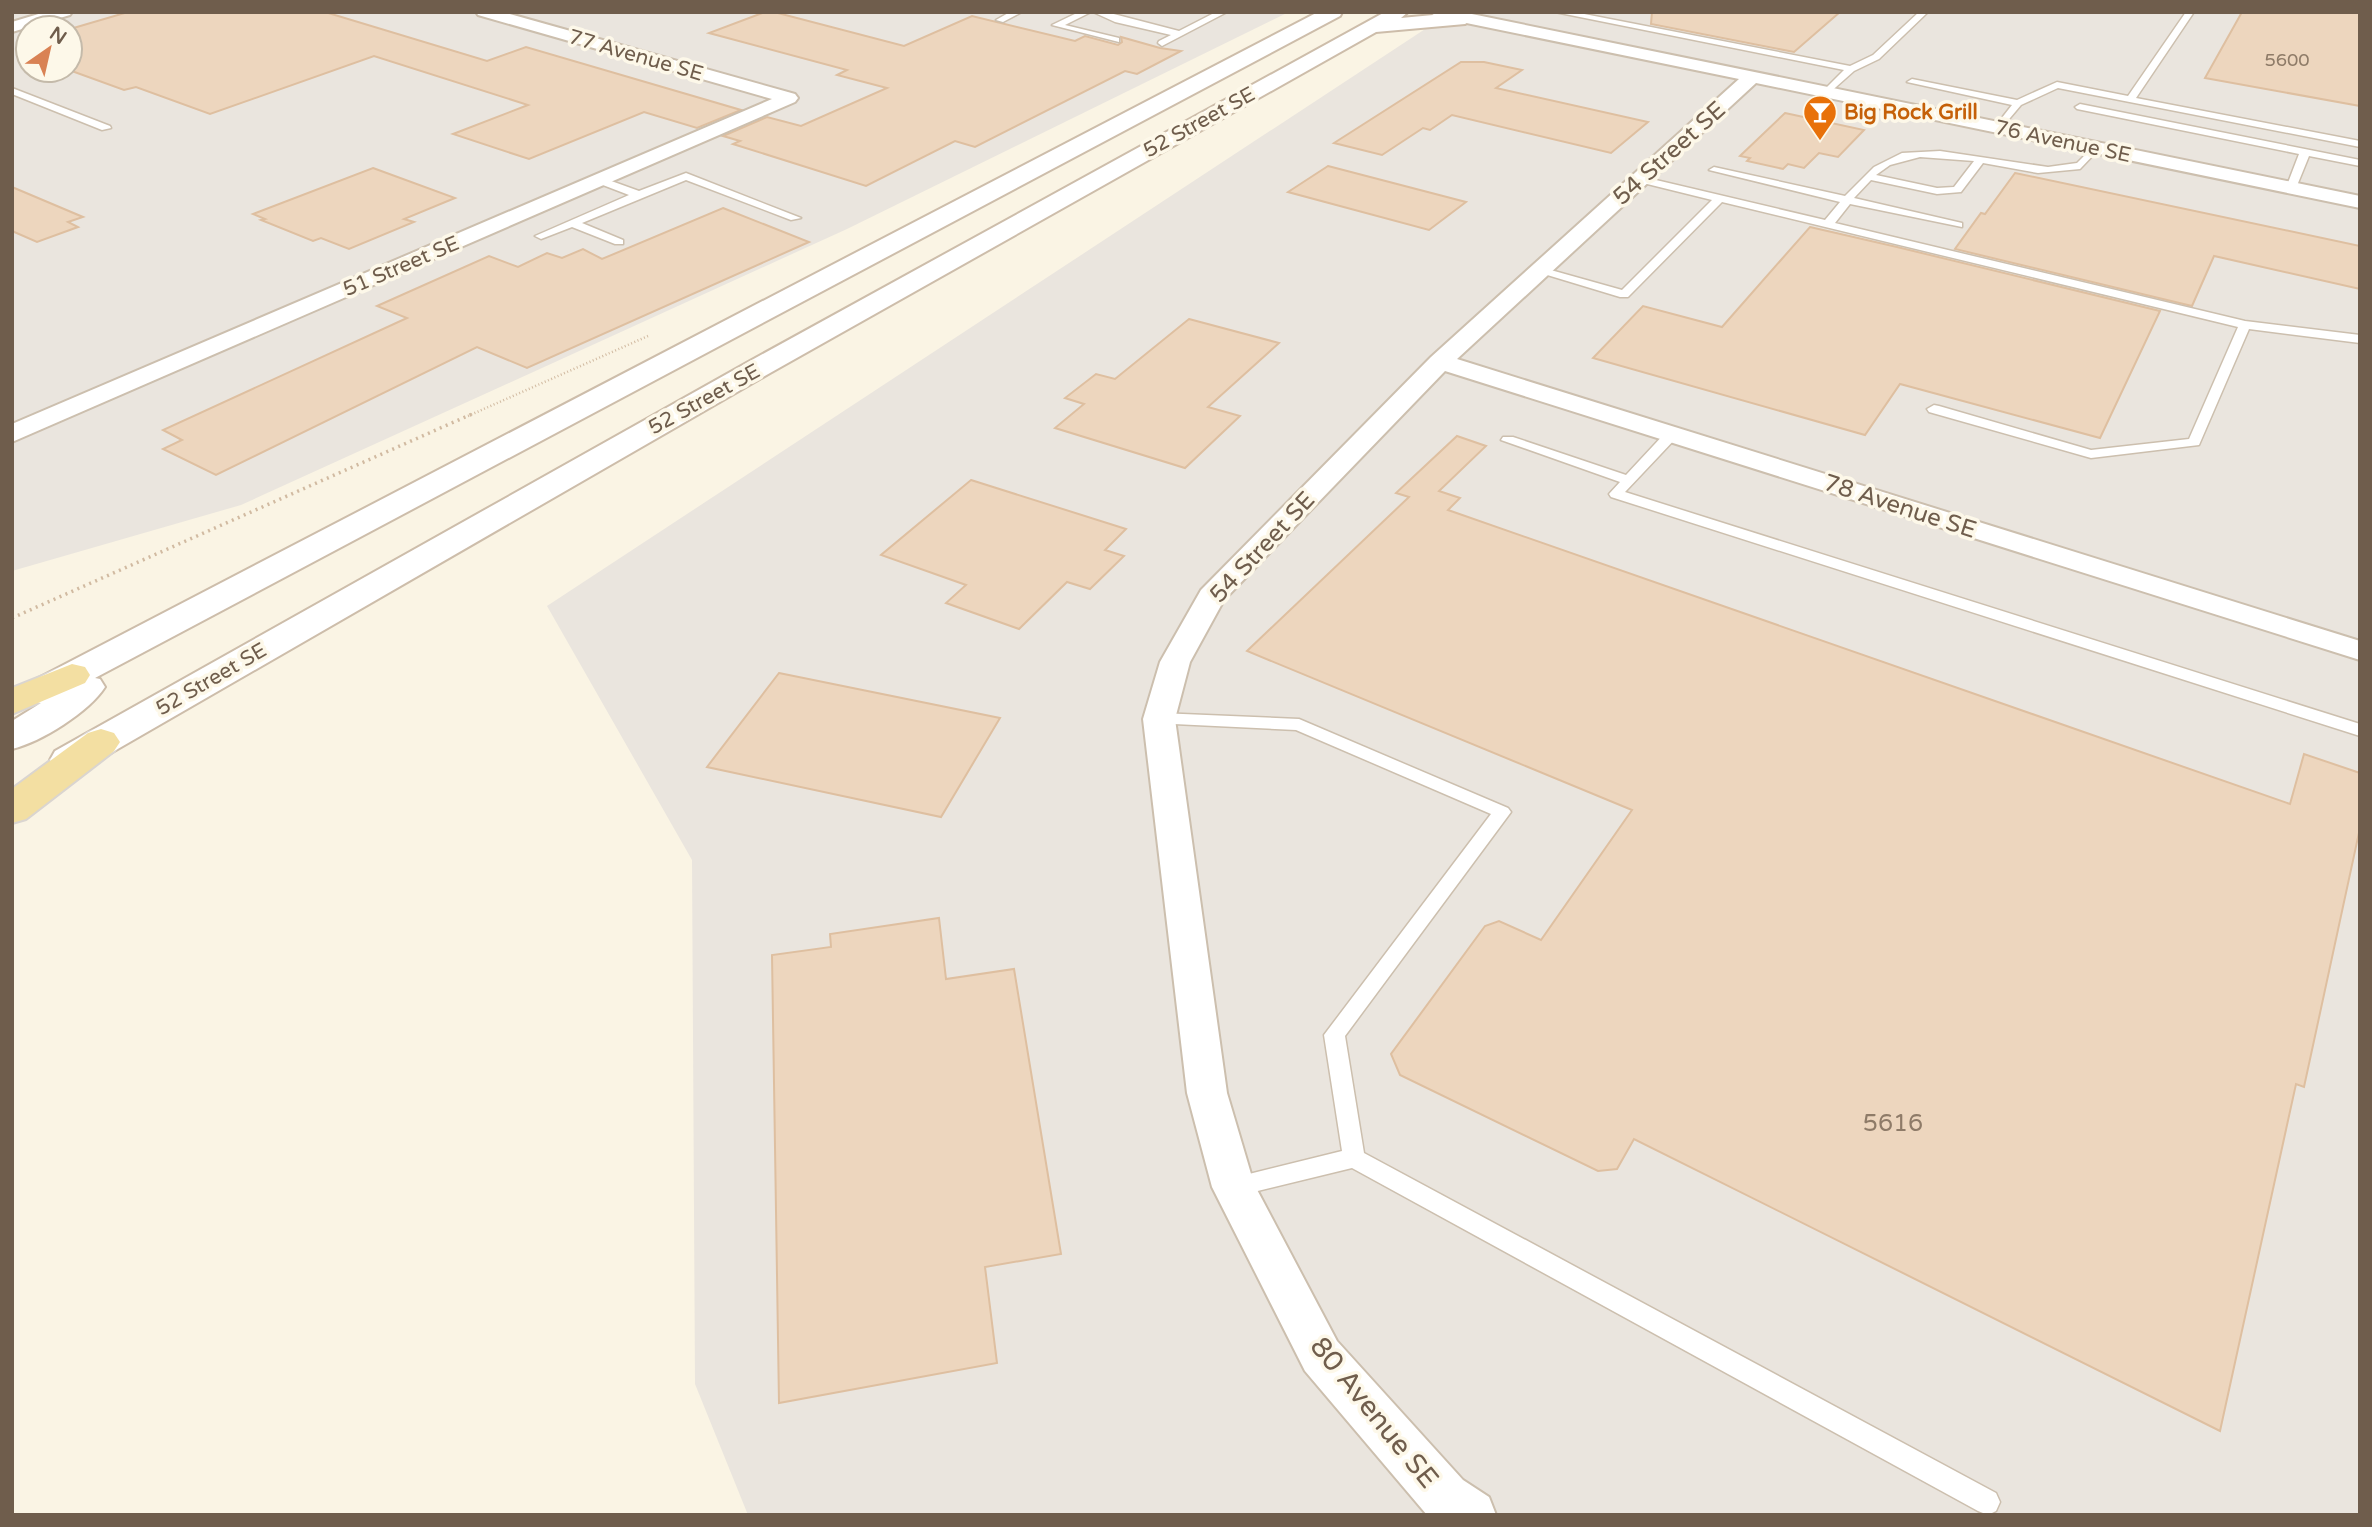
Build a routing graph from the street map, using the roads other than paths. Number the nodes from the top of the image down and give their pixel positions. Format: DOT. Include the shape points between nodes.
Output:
graph roads {
  1 [pos="484,12"];
  2 [pos="1017,12"];
  3 [pos="1087,12"];
  4 [pos="1097,12"];
  5 [pos="1223,12"];
  6 [pos="1333,12"];
  7 [pos="1399,12"];
  8 [pos="1437,12"];
  9 [pos="1559,12"];
  10 [pos="1924,12"];
  11 [pos="2190,12"];
  12 [pos="1465,18"];
  13 [pos="1585,18"];
  14 [pos="1000,20"];
  15 [pos="1373,27"];
  16 [pos="1180,34"];
  17 [pos="1559,37"];
  18 [pos="1116,40"];
  19 [pos="1162,43"];
  20 [pos="1851,69"];
  21 [pos="1752,77"];
  22 [pos="1912,82"];
  23 [pos="12,91"];
  24 [pos="1827,92"];
  25 [pos="789,98"];
  26 [pos="2131,98"];
  27 [pos="2018,103"];
  28 [pos="2080,107"];
  29 [pos="106,128"];
  30 [pos="1999,128"];
  31 [pos="2360,144"];
  32 [pos="2096,148"];
  33 [pos="2305,152"];
  34 [pos="1980,160"];
  35 [pos="2360,163"];
  36 [pos="1714,170"];
  37 [pos="1870,177"];
  38 [pos="1639,179"];
  39 [pos="599,180"];
  40 [pos="2291,188"];
  41 [pos="639,195"];
  42 [pos="1719,200"];
  43 [pos="1849,201"];
  44 [pos="2360,202"];
  45 [pos="795,218"];
  46 [pos="572,223"];
  47 [pos="1827,225"];
  48 [pos="1958,225"];
  49 [pos="541,236"];
  50 [pos="619,242"];
  51 [pos="1539,271"];
  52 [pos="2245,325"];
  53 [pos="2360,339"];
  54 [pos="1440,362"];
  55 [pos="1934,409"];
  56 [pos="12,434"];
  57 [pos="1672,434"];
  58 [pos="1508,440"];
  59 [pos="1628,480"];
  60 [pos="172,623"];
  61 [pos="2360,651"];
  62 [pos="72,675"];
  63 [pos="12,702"];
  64 [pos="12,707"];
  65 [pos="1159,719"];
  66 [pos="2360,730"];
  67 [pos="12,737"];
  68 [pos="101,742"];
  69 [pos="12,792"];
  70 [pos="12,809"];
  71 [pos="1354,1158"];
  72 [pos="1233,1187"];
  73 [pos="1987,1502"];
  74 [pos="1471,1515"];
  1 -- 25 [label="street, 77 Avenue SE"];
  2 -- 14 [label="lane"];
  3 -- 18 [label="lane" via="1056,25"];
  4 -- 16 [label="lane"];
  5 -- 16 [label="lane"];
  6 -- 60 [label="main road, 52 Street SE"];
  7 -- 15 [label="main road, 52 Street SE"];
  8 -- 12 [label="street, 76 Avenue SE"];
  9 -- 13 [label="lane"];
  10 -- 20 [label="lane" via="1876,57"];
  11 -- 26 [label="lane"];
  12 -- 15 [label="main road"];
  12 -- 17 [label="street, 76 Avenue SE"];
  13 -- 17 [label="lane"];
  13 -- 20 [label="lane"];
  15 -- 68 [label="main road, 52 Street SE"];
  16 -- 19 [label="lane"];
  17 -- 21 [label="street, 76 Avenue SE"];
  20 -- 24 [label="lane"];
  21 -- 24 [label="street, 76 Avenue SE"];
  21 -- 38 [label="street, 54 Street SE"];
  22 -- 27 [label="lane"];
  23 -- 29 [label="lane"];
  24 -- 30 [label="street, 76 Avenue SE"];
  25 -- 39 [label="street, 51 Street SE"];
  26 -- 27 [label="lane" via="2057,85"];
  26 -- 31 [label="lane"];
  27 -- 30 [label="lane"];
  28 -- 33 [label="lane"];
  30 -- 32 [label="street, 76 Avenue SE"];
  32 -- 34 [label="lane" via="2080,166 2040,170"];
  32 -- 40 [label="street, 76 Avenue SE"];
  33 -- 35 [label="lane"];
  33 -- 40 [label="lane"];
  34 -- 37 [label="lane" via="1901,156"];
  34 -- 37 [label="lane" via="1956,190 1937,191"];
  36 -- 43 [label="lane"];
  37 -- 43 [label="lane"];
  38 -- 42 [label="lane"];
  38 -- 51 [label="street, 54 Street SE"];
  39 -- 41 [label="lane"];
  39 -- 56 [label="street, 51 Street SE"];
  40 -- 44 [label="street, 76 Avenue SE"];
  41 -- 45 [label="lane" via="686,176"];
  41 -- 46 [label="lane"];
  42 -- 47 [label="lane"];
  42 -- 51 [label="lane" via="1624,293"];
  43 -- 47 [label="lane"];
  43 -- 48 [label="lane"];
  46 -- 49 [label="lane"];
  46 -- 50 [label="lane"];
  47 -- 52 [label="lane"];
  51 -- 54 [label="street, 54 Street SE"];
  52 -- 53 [label="lane"];
  52 -- 55 [label="lane" via="2194,442 2091,454"];
  54 -- 57 [label="street, 78 Avenue SE"];
  54 -- 65 [label="street, 54 Street SE" via="1211,596 1175,662"];
  57 -- 59 [label="lane"];
  57 -- 61 [label="street, 78 Avenue SE"];
  58 -- 59 [label="lane"];
  59 -- 66 [label="lane" via="1616,494"];
  60 -- 62 [label="main road, 52 Street SE"];
  60 -- 67 [label="main road" via="42,720"];
  62 -- 63 [label="main road"];
  62 -- 64 [label="main road, 52 Street SE"];
  65 -- 71 [label="lane" via="1299,724 1502,812 1334,1035"];
  65 -- 72 [label="street, 54 Street SE" via="1207,1093"];
  68 -- 69 [label="main road, 52 Street SE"];
  68 -- 70 [label="main road"];
  71 -- 72 [label="lane"];
  71 -- 73 [label="lane"];
  72 -- 74 [label="street, 80 Avenue SE" via="1321,1356 1445,1498"];
}
